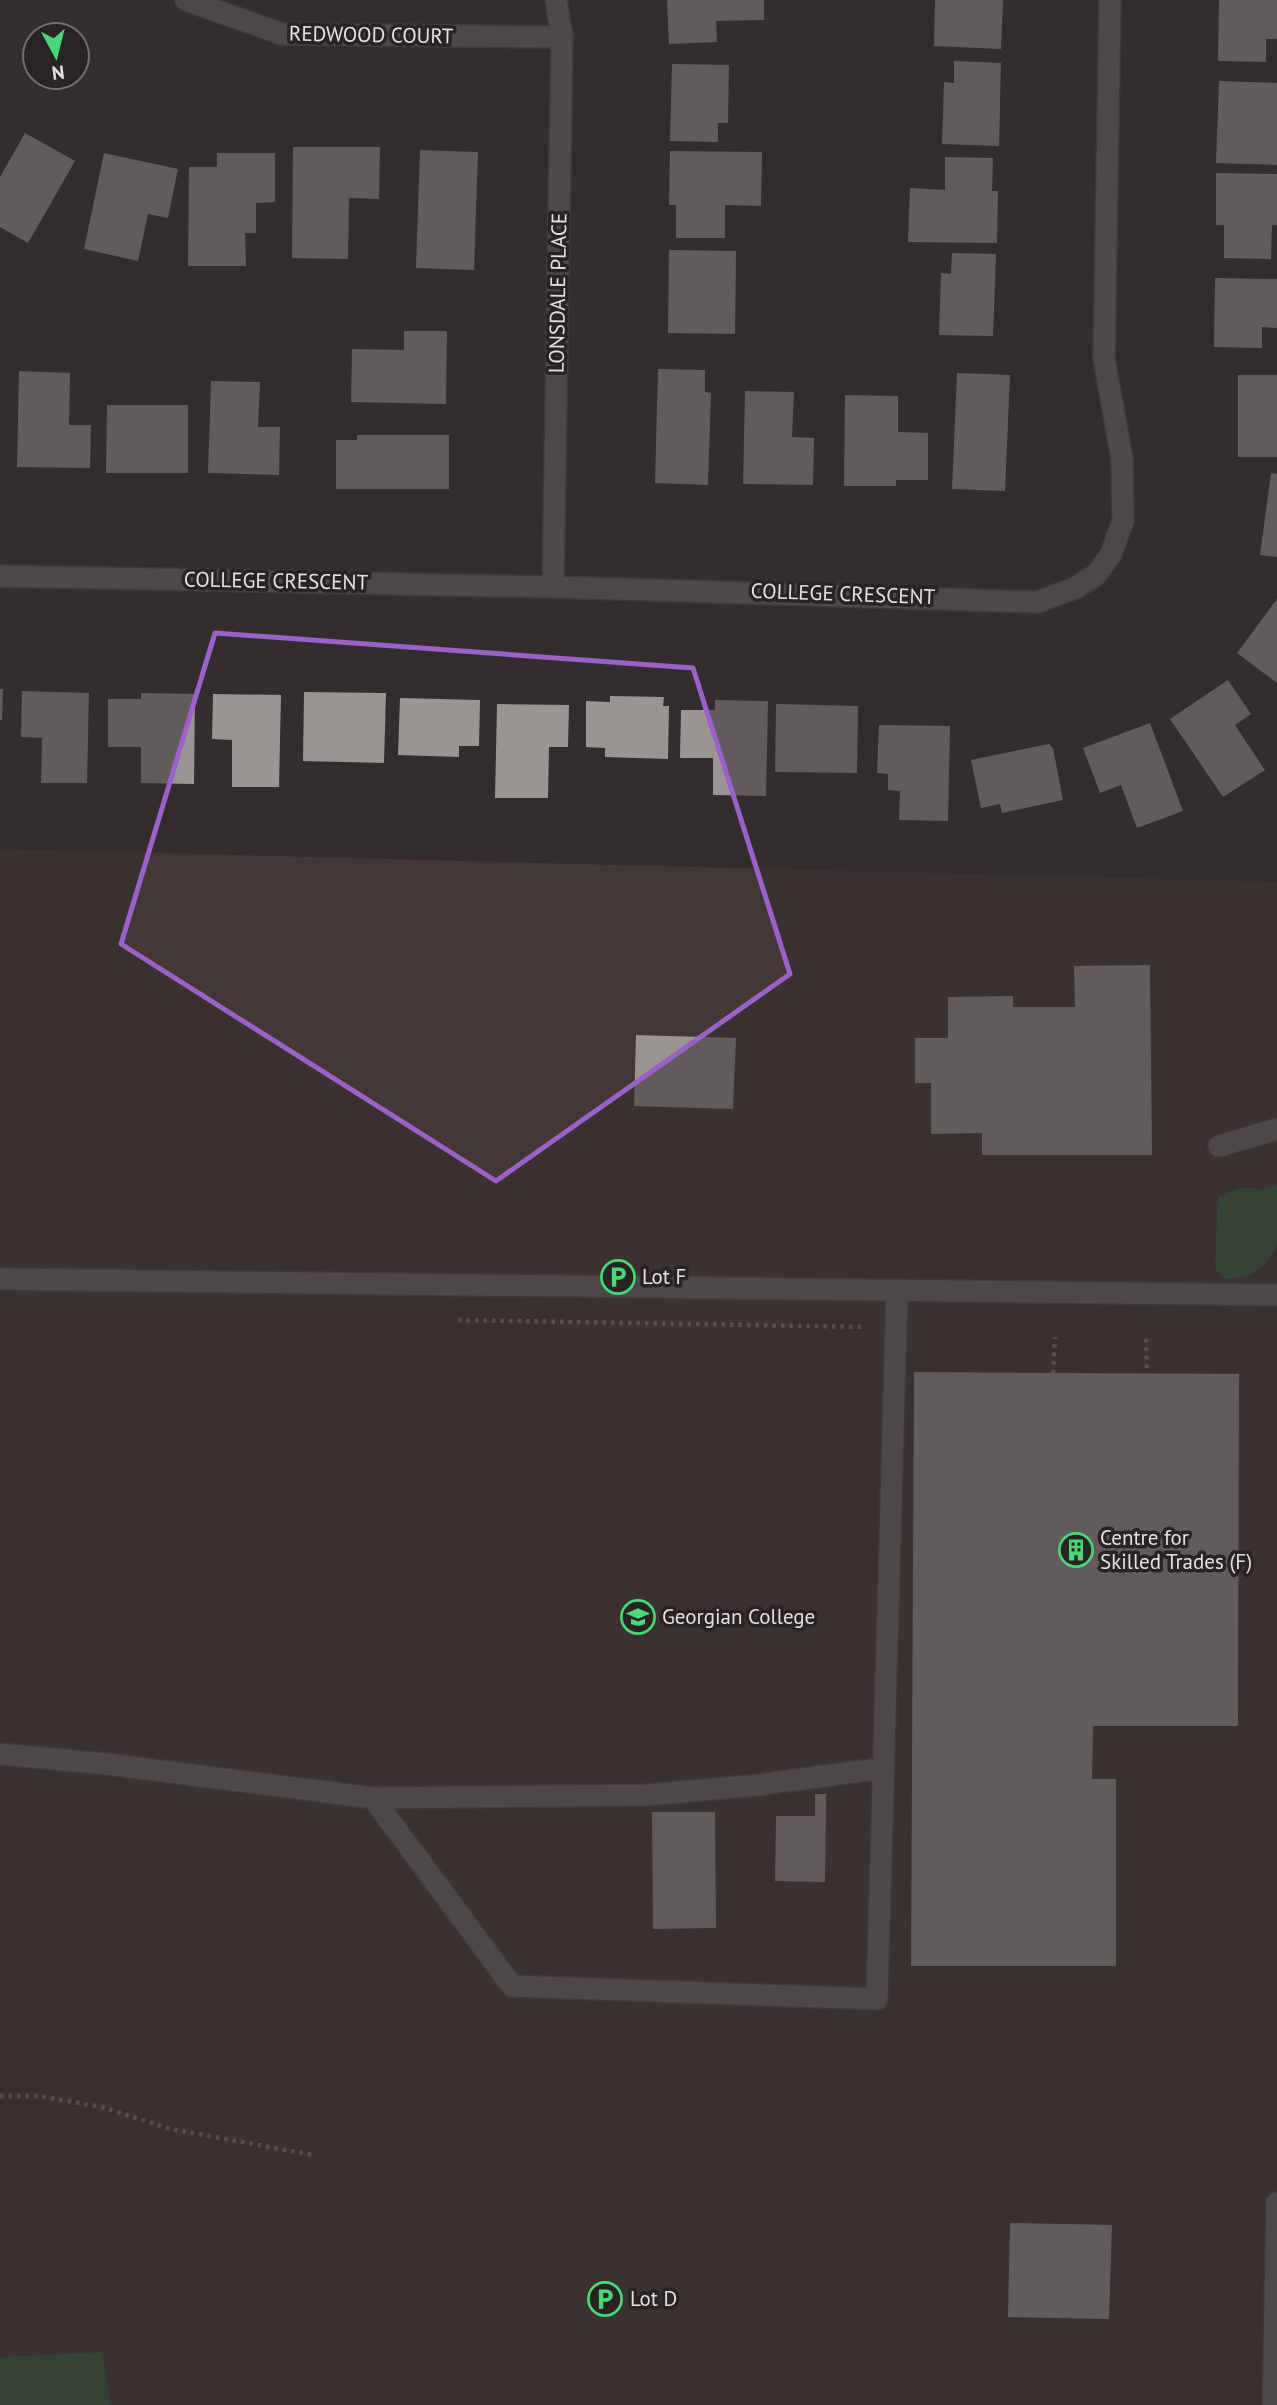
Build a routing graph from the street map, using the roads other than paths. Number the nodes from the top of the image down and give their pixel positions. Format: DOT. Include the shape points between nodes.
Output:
graph roads {
  1 [pos="186,0"];
  2 [pos="556,0"];
  3 [pos="1110,0"];
  4 [pos="562,37"];
  5 [pos="0,576"];
  6 [pos="553,587"];
  7 [pos="1277,1129"];
  8 [pos="1219,1146"];
  9 [pos="0,1279"];
  10 [pos="897,1290"];
  11 [pos="1277,1295"];
  12 [pos="0,1754"];
  13 [pos="884,1769"];
  14 [pos="373,1798"];
  15 [pos="1277,2203"];
  16 [pos="1273,2405"];
  1 -- 4 [label="street, REDWOOD COURT" via="282,34"];
  2 -- 4 [label="street, LONSDALE PLACE"];
  3 -- 6 [label="street, COLLEGE CRESCENT" via="1104,359 1122,459 1123,521 1111,554 1096,575 1038,602"];
  4 -- 6 [label="street, LONSDALE PLACE"];
  5 -- 6 [label="street, COLLEGE CRESCENT"];
  7 -- 8 [label="street"];
  9 -- 10 [label="street"];
  10 -- 11 [label="street"];
  10 -- 13 [label="street"];
  12 -- 14 [label="street"];
  13 -- 14 [label="street" via="647,1795"];
  13 -- 14 [label="street" via="877,1999 513,1986"];
  15 -- 16 [label="street"];
}
